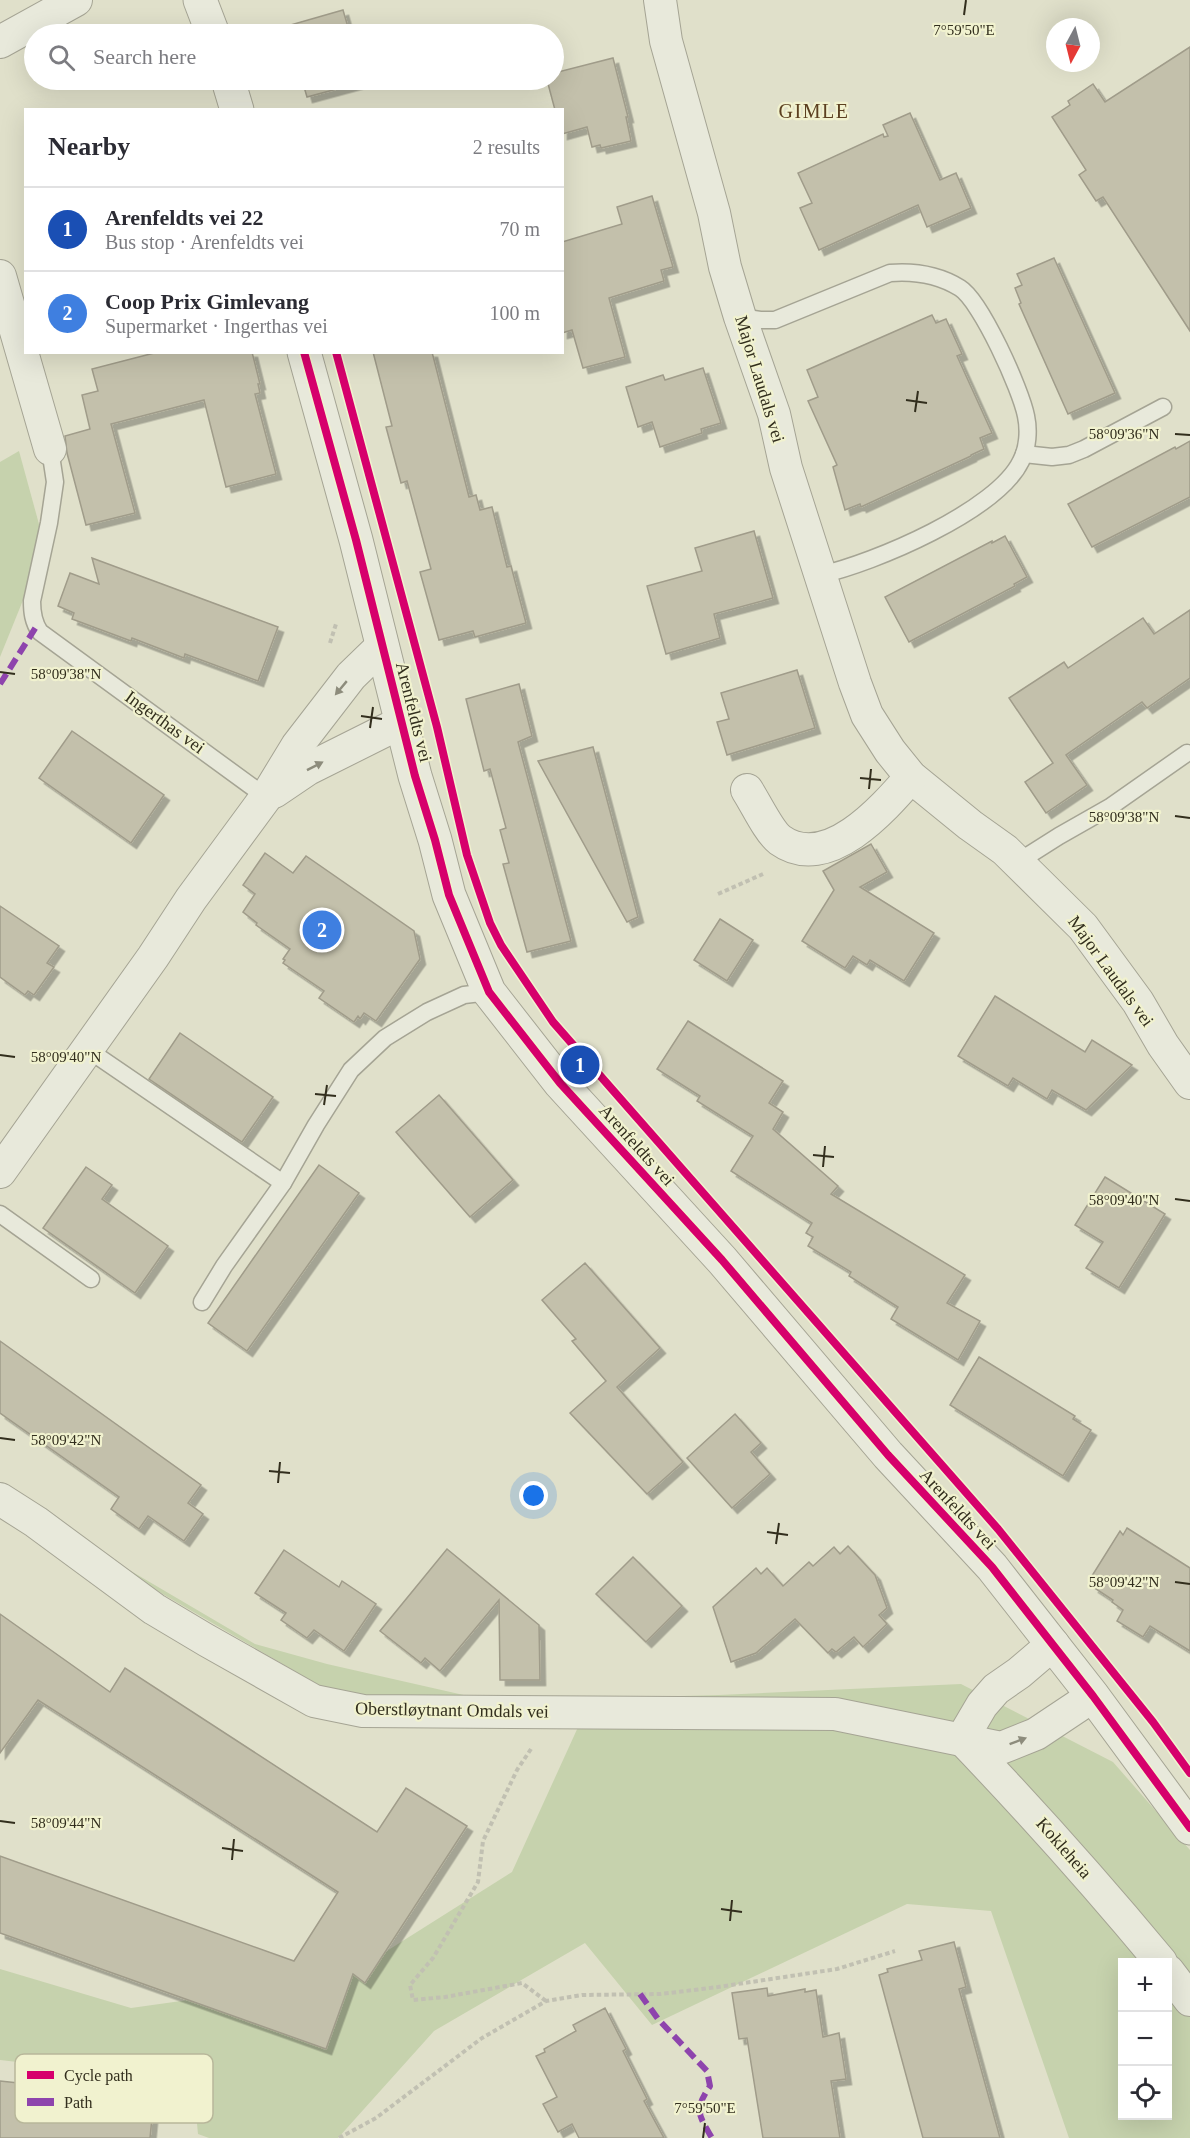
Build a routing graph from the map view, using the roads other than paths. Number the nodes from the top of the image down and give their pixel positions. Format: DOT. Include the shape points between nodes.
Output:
graph roads {
  1 [pos="75,0"];
  2 [pos="200,0"];
  3 [pos="660,0"];
  4 [pos="32,24"];
  5 [pos="209,24"];
  6 [pos="24,29"];
  7 [pos="0,42"];
  8 [pos="231,90"];
  9 [pos="236,108"];
  10 [pos="0,276"];
  11 [pos="740,317"];
  12 [pos="305,354"];
  13 [pos="1163,406"];
  14 [pos="50,449"];
  15 [pos="1024,454"];
  16 [pos="820,575"];
  17 [pos="382,646"];
  18 [pos="402,723"];
  19 [pos="1187,753"];
  20 [pos="911,777"];
  21 [pos="747,790"];
  22 [pos="266,797"];
  23 [pos="1018,862"];
  24 [pos="489,992"];
  25 [pos="87,1049"];
  26 [pos="1190,1083"];
  27 [pos="0,1172"];
  28 [pos="283,1183"];
  29 [pos="0,1214"];
  30 [pos="90,1279"];
  31 [pos="202,1302"];
  32 [pos="0,1499"];
  33 [pos="1053,1644"];
  34 [pos="1094,1696"];
  35 [pos="962,1739"];
  36 [pos="1190,1828"];
  37 [pos="1158,1958"];
  38 [pos="1172,1977"];
  39 [pos="1190,2000"];
  1 -- 4 [label="street"];
  2 -- 5 [label="street"];
  3 -- 11 [label="street, Major Laudals vei" via="666,41"];
  6 -- 7 [label="street"];
  8 -- 9 [label="street"];
  10 -- 14 [label="street"];
  11 -- 15 [label="lane" via="775,320 890,273 938,277 962,289 980,310 1007,365 1026,416"];
  11 -- 16 [label="street, Major Laudals vei" via="774,414 786,468"];
  12 -- 17 [label="street, Arenfeldts vei"];
  13 -- 15 [label="lane" via="1069,455"];
  14 -- 22 [label="lane, Ingerthas vei" via="55,482 32,601 36,627"];
  15 -- 16 [label="lane" via="1012,477 997,492 940,528"];
  16 -- 20 [label="street, Major Laudals vei" via="867,715"];
  17 -- 18 [label="street, Arenfeldts vei"];
  17 -- 22 [label="street, one-way" via="326,706"];
  22 -- 18 [label="street, one-way" via="308,770"];
  18 -- 24 [label="street, Arenfeldts vei" via="449,895"];
  19 -- 23 [label="lane" via="1110,807"];
  20 -- 21 [label="street" via="855,833 821,848 797,848 779,840"];
  20 -- 23 [label="street, Major Laudals vei"];
  22 -- 25 [label="street"];
  23 -- 26 [label="street, Major Laudals vei" via="1083,927"];
  24 -- 28 [label="lane" via="464,995 385,1038 351,1071"];
  24 -- 33 [label="street, Arenfeldts vei" via="560,1083 722,1260 888,1455 992,1567"];
  25 -- 27 [label="street"];
  25 -- 28 [label="lane"];
  28 -- 31 [label="lane"];
  29 -- 30 [label="lane"];
  32 -- 35 [label="street, Oberstløytnant Omdals vei" via="154,1609 314,1701 363,1711 835,1714"];
  33 -- 34 [label="street, Arenfeldts vei"];
  33 -- 35 [label="street" via="996,1689"];
  35 -- 34 [label="street, Oberstløytnant Omdals vei, one-way" via="1001,1748 1036,1734"];
  34 -- 36 [label="street, Arenfeldts vei"];
  35 -- 37 [label="street, Kokleheia" via="1035,1816"];
  38 -- 39 [label="street"];
}
